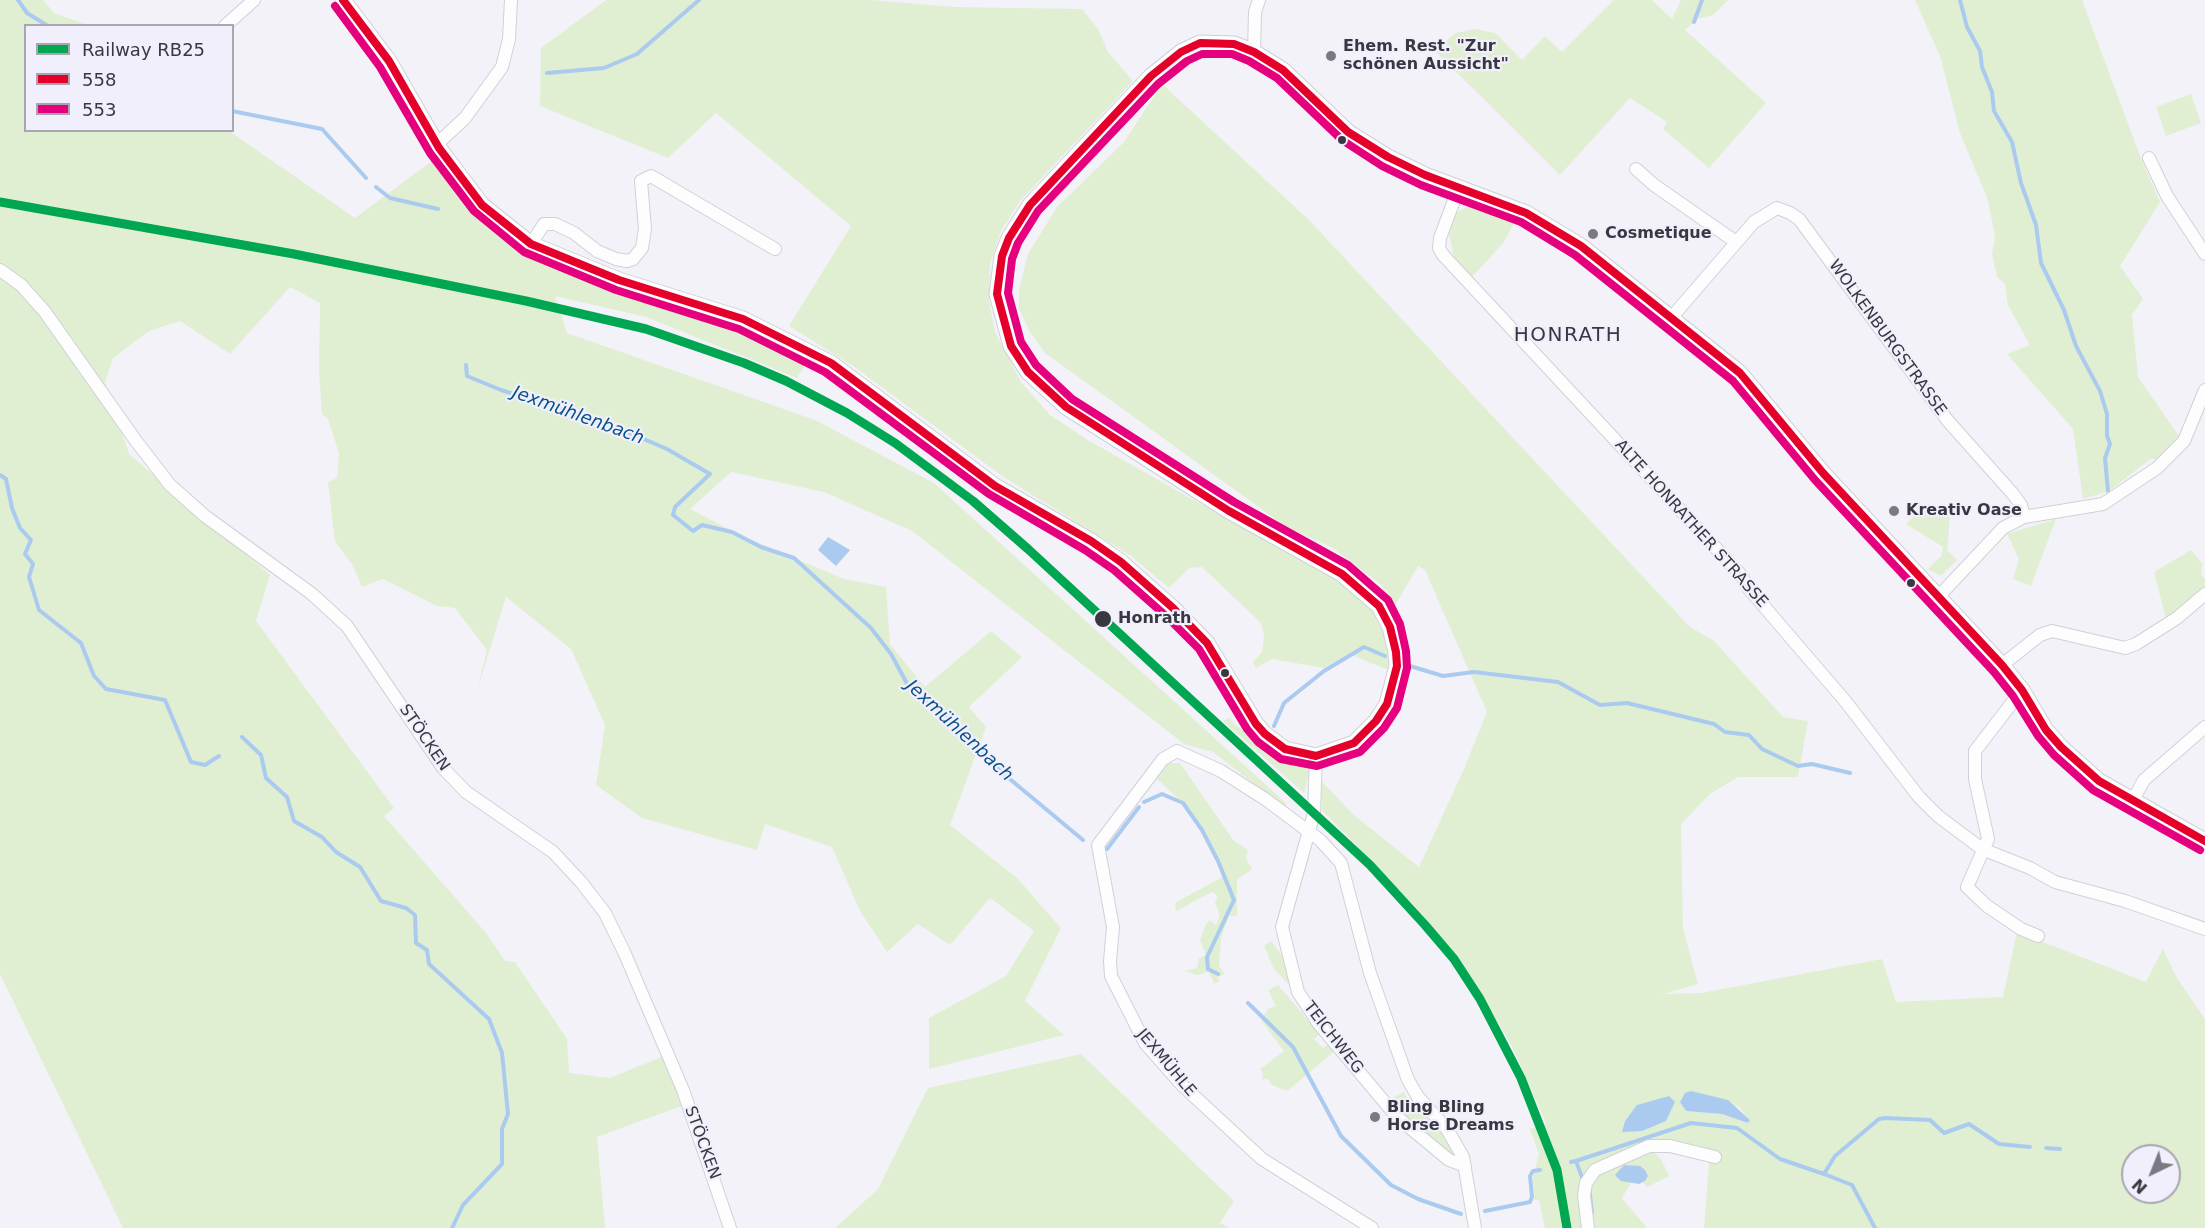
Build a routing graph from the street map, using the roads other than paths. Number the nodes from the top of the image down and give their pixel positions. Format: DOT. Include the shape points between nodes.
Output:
graph roads {
  1 [pos="254,0"];
  2 [pos="343,0"];
  3 [pos="511,0"];
  4 [pos="1259,0"];
  5 [pos="227,24"];
  6 [pos="1254,52"];
  7 [pos="436,144"];
  8 [pos="2149,158"];
  9 [pos="1636,169"];
  10 [pos="1459,187"];
  11 [pos="1736,242"];
  12 [pos="531,244"];
  13 [pos="775,249"];
  14 [pos="2205,254"];
  15 [pos="0,270"];
  16 [pos="1671,318"];
  17 [pos="2205,390"];
  18 [pos="2024,517"];
  19 [pos="2205,594"];
  20 [pos="1939,596"];
  21 [pos="2002,665"];
  22 [pos="2022,690"];
  23 [pos="2205,727"];
  24 [pos="1316,756"];
  25 [pos="2133,800"];
  26 [pos="1309,834"];
  27 [pos="2205,841"];
  28 [pos="1983,849"];
  29 [pos="2205,929"];
  30 [pos="2038,936"];
  31 [pos="1715,1157"];
  32 [pos="1465,1166"];
  33 [pos="730,1228"];
  34 [pos="1372,1228"];
  35 [pos="1475,1228"];
  36 [pos="1588,1228"];
  1 -- 5 [label="street"];
  2 -- 7 [label="street" via="389,61"];
  3 -- 7 [label="street" via="509,39 502,67 465,118"];
  4 -- 6 [label="street"];
  6 -- 10 [label="street" via="1283,70 1354,136 1425,176"];
  6 -- 24 [label="street" via="1234,44 1200,44 1181,52 1151,76 1030,206 1002,256 997,294 1011,346 1028,372 1066,407 1229,511 1336,570 1378,606 1390,627 1397,666 1390,696 1376,721 1348,746"];
  7 -- 12 [label="street" via="482,205"];
  8 -- 14 [label="street" via="2167,196"];
  9 -- 11 [label="street"];
  10 -- 16 [label="street" via="1554,228"];
  10 -- 28 [label="street, ALTE HONRATHER STRASSE" via="1440,238 1443,255 1740,575 1846,702 1919,798"];
  11 -- 16 [label="street, WOLKENBURGSTRASSE"];
  11 -- 18 [label="street, WOLKENBURGSTRASSE" via="1754,222 1777,208 1799,219 1948,421 2013,494"];
  12 -- 13 [label="street" via="544,224 555,224 597,251 616,259 633,259 642,248 645,229 641,181 651,176"];
  12 -- 24 [label="street" via="619,280 742,319 831,363 954,458 1077,532 1139,577 1207,643 1256,724 1273,742"];
  15 -- 33 [label="street, STÖCKEN" via="21,285 45,312 170,485 205,516 312,594 347,626 443,768 466,792 553,852 605,913 683,1090"];
  16 -- 20 [label="street" via="1740,373 1831,481"];
  17 -- 18 [label="street" via="2184,441 2157,468 2103,504"];
  18 -- 20 [label="street" via="2002,528"];
  19 -- 21 [label="street" via="2177,618 2125,648 2052,631 2040,635"];
  20 -- 21 [label="street"];
  21 -- 22 [label="street"];
  22 -- 25 [label="street" via="2061,747 2099,781"];
  22 -- 28 [label="street" via="1975,751 1975,779 1988,839"];
  23 -- 25 [label="street" via="2144,780"];
  24 -- 26 [label="street" via="1314,813"];
  25 -- 27 [label="street"];
  26 -- 32 [label="street, JEXMÜHLE" via="1341,863 1370,973 1407,1080 1459,1146"];
  26 -- 32 [label="street, TEICHWEG" via="1282,927 1298,992 1318,1024 1397,1117 1449,1160"];
  26 -- 34 [label="street, JEXMÜHLE" via="1221,771 1181,751 1163,759 1098,845 1113,927 1112,976 1145,1043 1182,1085 1262,1159"];
  28 -- 29 [label="street, ALTE HONRATHER STRASSE" via="2069,887 2126,901"];
  28 -- 30 [label="street" via="1966,887 1987,906"];
  31 -- 36 [label="street" via="1670,1146 1650,1146 1595,1170 1586,1183 1584,1195"];
  32 -- 35 [label="street, JEXMÜHLE"];
}
